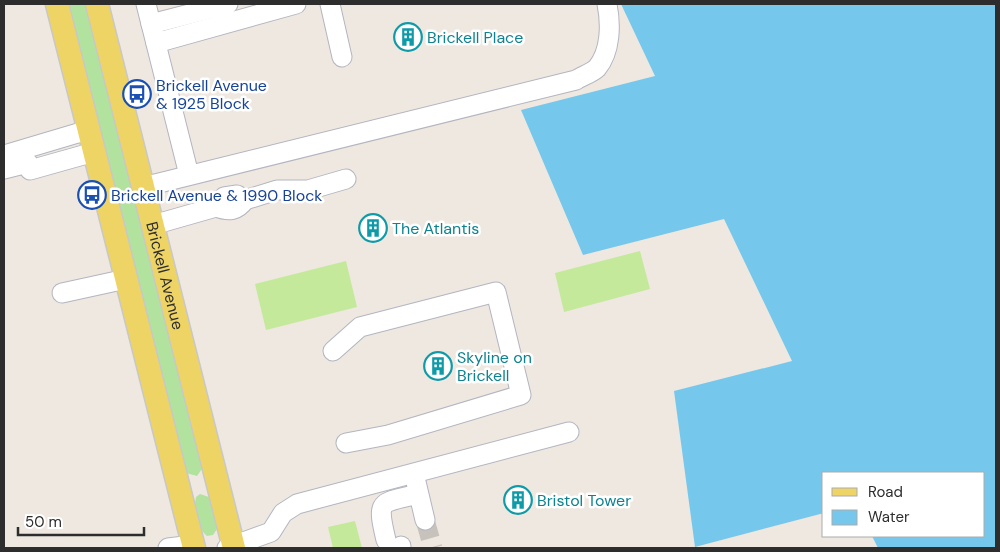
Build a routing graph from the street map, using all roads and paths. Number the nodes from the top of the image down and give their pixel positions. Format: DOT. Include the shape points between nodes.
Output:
graph roads {
  1 [pos="57,4"];
  2 [pos="97,4"];
  3 [pos="146,4"];
  4 [pos="228,4"];
  5 [pos="296,4"];
  6 [pos="330,4"];
  7 [pos="607,4"];
  8 [pos="151,24"];
  9 [pos="156,44"];
  10 [pos="342,57"];
  11 [pos="88,130"];
  12 [pos="94,152"];
  13 [pos="4,155"];
  14 [pos="4,169"];
  15 [pos="189,175"];
  16 [pos="346,180"];
  17 [pos="143,187"];
  18 [pos="152,225"];
  19 [pos="126,279"];
  20 [pos="62,292"];
  21 [pos="332,351"];
  22 [pos="569,432"];
  23 [pos="346,443"];
  24 [pos="413,473"];
  25 [pos="418,494"];
  26 [pos="425,520"];
  27 [pos="273,540"];
  28 [pos="396,545"];
  29 [pos="193,546"];
  30 [pos="168,548"];
  31 [pos="232,548"];
  1 -- 11 [label="main road"];
  2 -- 17 [label="main road, Brickell Avenue"];
  3 -- 8 [label="street"];
  4 -- 8 [label="street"];
  5 -- 9 [label="street"];
  6 -- 10 [label="street"];
  7 -- 15 [label="street" via="610,22 606,49 596,68 576,80"];
  8 -- 9 [label="street"];
  9 -- 15 [label="street"];
  11 -- 12 [label="main road"];
  11 -- 13 [label="street"];
  12 -- 14 [label="street" via="30,170 28,163"];
  12 -- 19 [label="main road"];
  15 -- 17 [label="street"];
  16 -- 18 [label="street" via="308,190 277,190 245,200 235,210 225,211 216,207"];
  17 -- 18 [label="main road, Brickell Avenue"];
  18 -- 31 [label="main road, Brickell Avenue"];
  19 -- 20 [label="street"];
  19 -- 29 [label="main road"];
  21 -- 23 [label="street" via="360,326 496,292 521,395 388,435"];
  22 -- 24 [label="street"];
  24 -- 25 [label="street"];
  24 -- 27 [label="street" via="296,504 283,513"];
  25 -- 26 [label="street"];
  25 -- 28 [label="street" via="386,502 382,506 380,513"];
  27 -- 31 [label="street"];
  29 -- 30 [label="street"];
}
